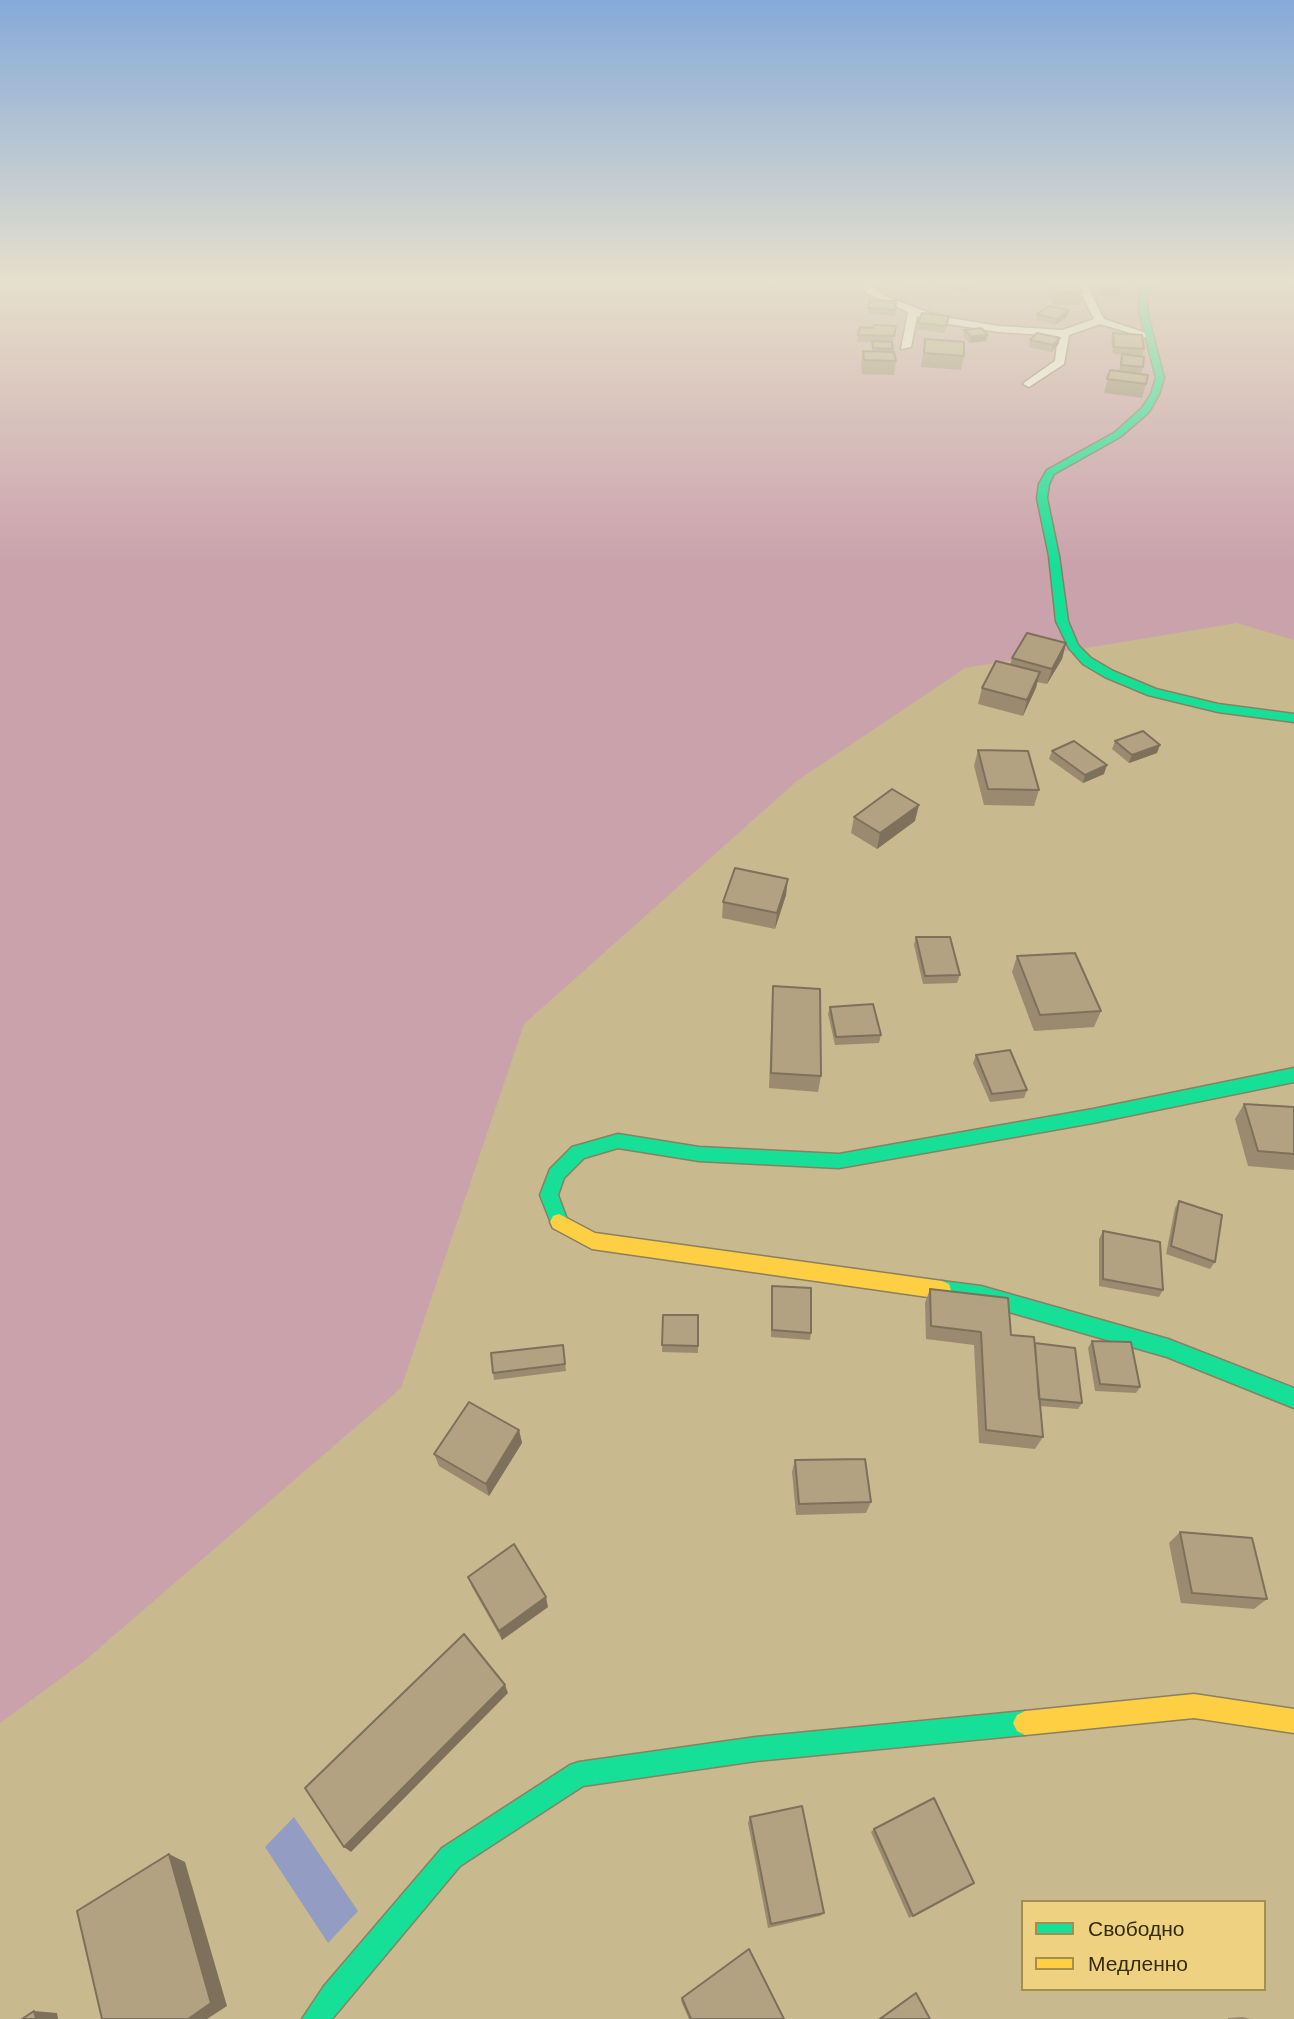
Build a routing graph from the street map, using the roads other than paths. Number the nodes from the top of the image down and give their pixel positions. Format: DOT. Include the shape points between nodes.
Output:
graph roads {
  1 [pos="1041,375"];
  2 [pos="1159,375"];
  3 [pos="1029,384"];
  4 [pos="1294,718"];
  5 [pos="1294,1075"];
  6 [pos="1294,1398"];
  7 [pos="1294,1721"];
  8 [pos="316,2019"];
  1 -- 3 [label="lane"];
  2 -- 4 [label="street" via="1146,410 1117,435 1050,472 1044,484 1042,498 1062,621 1073,646 1109,674 1153,692 1218,708"];
  5 -- 6 [label="street" via="839,1161 699,1154 618,1141 578,1152 556,1174 549,1195 556,1220 592,1241 981,1295 1168,1348"];
  7 -- 8 [label="street" via="1194,1706 755,1749 579,1774 451,1857"];
}
